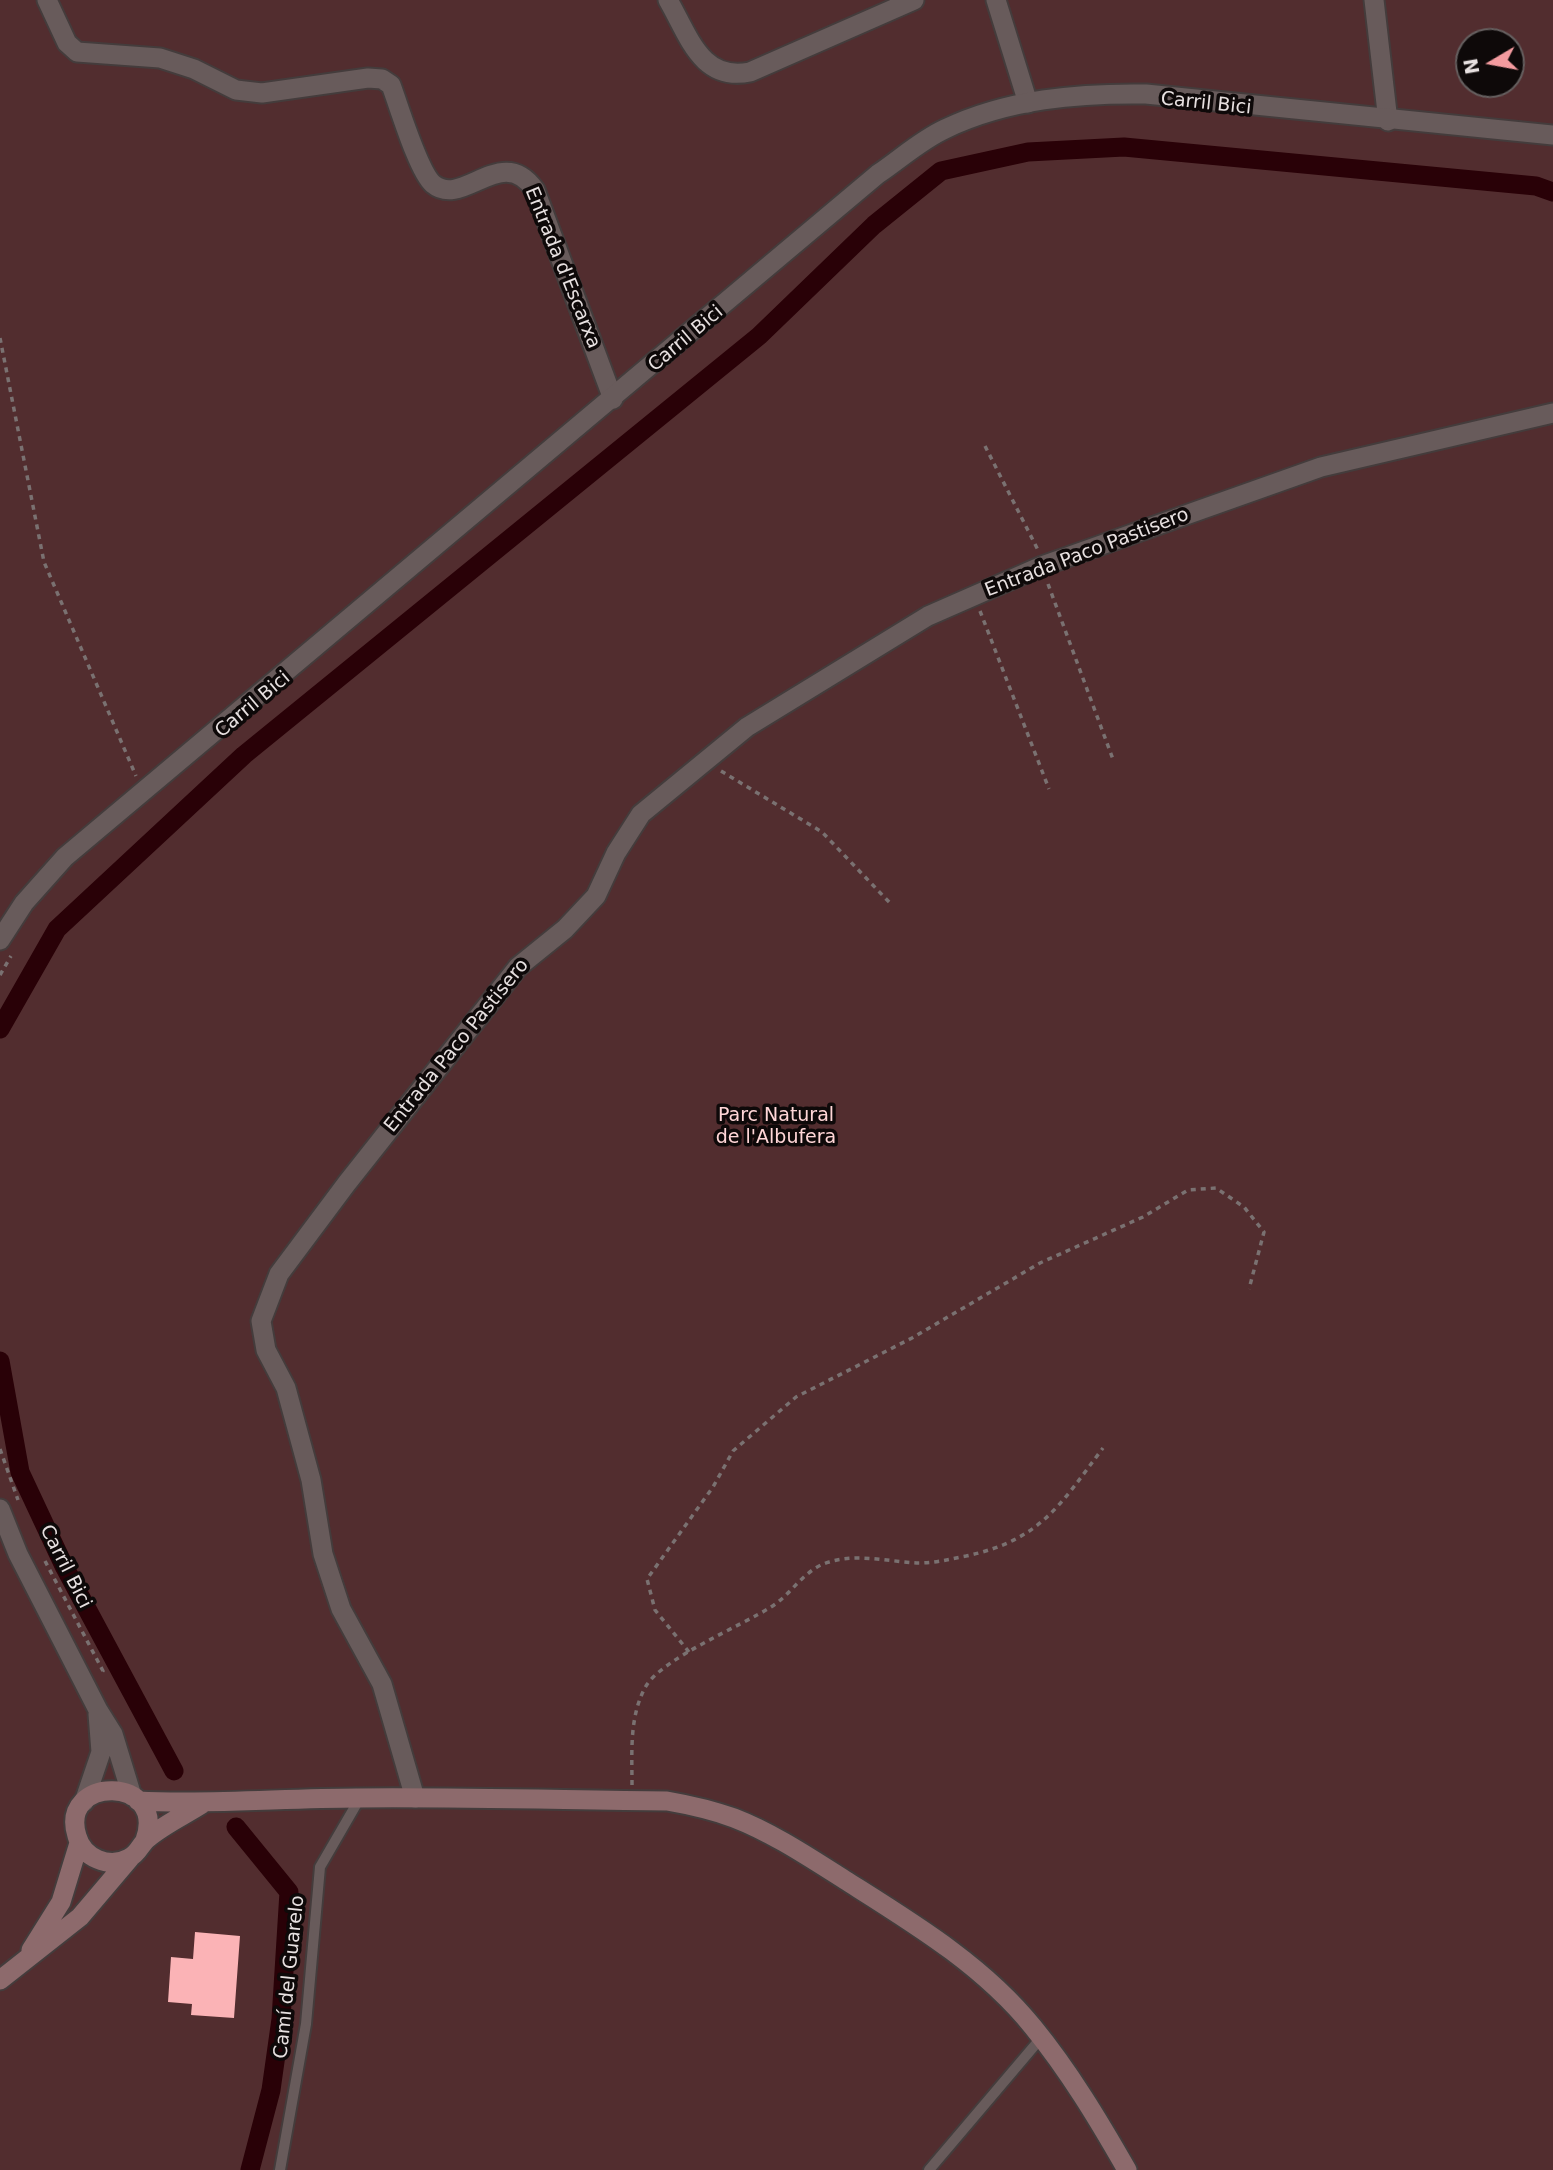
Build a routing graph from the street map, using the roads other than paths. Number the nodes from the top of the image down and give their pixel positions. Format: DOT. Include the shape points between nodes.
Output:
graph roads {
  1 [pos="47,0"];
  2 [pos="668,0"];
  3 [pos="914,0"];
  4 [pos="996,0"];
  5 [pos="1374,0"];
  6 [pos="1028,103"];
  7 [pos="1388,121"];
  8 [pos="1553,135"];
  9 [pos="613,399"];
  10 [pos="1553,413"];
  11 [pos="9,943"];
  12 [pos="0,1509"];
  13 [pos="93,1702"];
  14 [pos="135,1798"];
  15 [pos="360,1798"];
  16 [pos="415,1798"];
  17 [pos="84,1802"];
  18 [pos="202,1804"];
  19 [pos="145,1840"];
  20 [pos="79,1843"];
  21 [pos="130,1858"];
  22 [pos="22,1963"];
  23 [pos="0,1980"];
  24 [pos="1041,2038"];
  25 [pos="280,2170"];
  26 [pos="929,2170"];
  27 [pos="1127,2170"];
  1 -- 9 [label="street, Entrada d'Escarxa" via="67,43 77,52 159,58 236,90 262,93 382,79 391,85 424,171 434,184 445,189 461,187 507,172 528,180"];
  2 -- 3 [label="street" via="703,60 719,73 732,76"];
  4 -- 6 [label="street"];
  5 -- 7 [label="street"];
  6 -- 7 [label="street" via="1097,93 1146,94"];
  6 -- 9 [label="street" via="944,129 877,174"];
  7 -- 8 [label="street"];
  9 -- 11 [label="street" via="65,857 24,902"];
  10 -- 16 [label="street, Entrada Paco Pastisero" via="1321,467 1044,565 928,617 758,720 641,814 596,895 565,929 517,967 279,1274 261,1321 266,1350 286,1388 311,1480 323,1553 341,1609 382,1684"];
  12 -- 13 [label="street"];
  13 -- 14 [label="street" via="113,1734"];
  13 -- 17 [label="street" via="101,1752"];
  14 -- 17 [label="main road" via="108,1789"];
  14 -- 18 [label="main road"];
  14 -- 19 [label="main road" via="148,1820"];
  15 -- 16 [label="main road"];
  15 -- 18 [label="main road"];
  15 -- 25 [label="lane, Camí del Guarelo" via="320,1867 306,2024"];
  16 -- 24 [label="main road" via="667,1801 737,1819 809,1857 931,1934 997,1988"];
  17 -- 20 [label="main road" via="75,1819"];
  18 -- 19 [label="main road"];
  19 -- 21 [label="main road"];
  20 -- 21 [label="main road" via="101,1861"];
  20 -- 22 [label="main road" via="61,1902"];
  21 -- 22 [label="main road" via="80,1917"];
  22 -- 23 [label="main road"];
  24 -- 26 [label="lane"];
  24 -- 27 [label="main road"];
}
